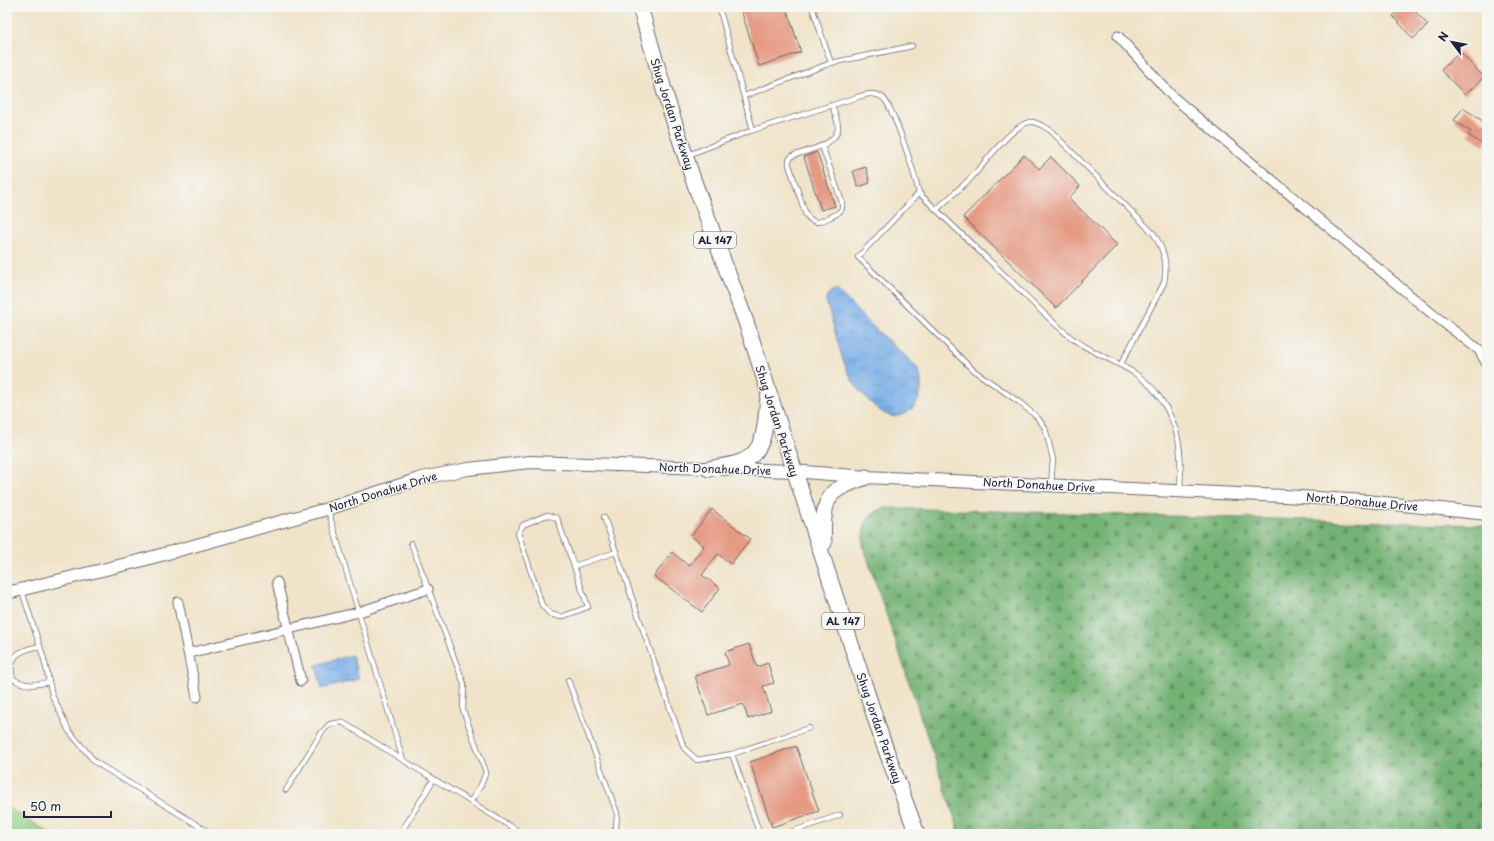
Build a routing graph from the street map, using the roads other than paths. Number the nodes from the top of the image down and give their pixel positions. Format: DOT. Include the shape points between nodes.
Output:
graph roads {
  1 [pos="640,7"];
  2 [pos="719,7"];
  3 [pos="812,7"];
  4 [pos="1118,36"];
  5 [pos="912,46"];
  6 [pos="830,62"];
  7 [pos="744,96"];
  8 [pos="832,105"];
  9 [pos="753,130"];
  10 [pos="822,146"];
  11 [pos="686,157"];
  12 [pos="918,193"];
  13 [pos="936,210"];
  14 [pos="1121,364"];
  15 [pos="1487,364"];
  16 [pos="768,393"];
  17 [pos="709,469"];
  18 [pos="793,471"];
  19 [pos="866,477"];
  20 [pos="1051,485"];
  21 [pos="1180,492"];
  22 [pos="327,509"];
  23 [pos="1487,514"];
  24 [pos="604,517"];
  25 [pos="411,543"];
  26 [pos="616,552"];
  27 [pos="824,562"];
  28 [pos="574,566"];
  29 [pos="277,582"];
  30 [pos="428,589"];
  31 [pos="22,590"];
  32 [pos="7,593"];
  33 [pos="178,602"];
  34 [pos="359,612"];
  35 [pos="288,629"];
  36 [pos="40,646"];
  37 [pos="189,653"];
  38 [pos="7,675"];
  39 [pos="13,679"];
  40 [pos="568,680"];
  41 [pos="301,681"];
  42 [pos="49,682"];
  43 [pos="197,697"];
  44 [pos="809,728"];
  45 [pos="732,754"];
  46 [pos="403,760"];
  47 [pos="434,779"];
  48 [pos="286,790"];
  49 [pos="471,802"];
  50 [pos="840,815"];
  51 [pos="212,834"];
  52 [pos="400,834"];
  53 [pos="523,834"];
  54 [pos="610,834"];
  55 [pos="762,834"];
  56 [pos="785,834"];
  57 [pos="917,834"];
  1 -- 11 [label="main road, Shug Jordan Parkway / AL 147"];
  2 -- 7 [label="lane"];
  3 -- 6 [label="lane"];
  4 -- 15 [label="street" via="1173,97 1479,350"];
  5 -- 6 [label="lane"];
  6 -- 7 [label="lane"];
  7 -- 9 [label="lane"];
  8 -- 9 [label="lane"];
  8 -- 10 [label="lane" via="838,126 837,134"];
  8 -- 12 [label="lane" via="871,93 882,97 888,103 913,170"];
  9 -- 11 [label="lane"];
  10 -- 10 [label="lane" via="843,207 840,212 817,222 810,220 806,215 789,160 792,156"];
  11 -- 16 [label="main road, Shug Jordan Parkway / AL 147" via="746,322"];
  12 -- 13 [label="lane"];
  12 -- 20 [label="lane" via="858,256 973,370 1037,417 1045,428 1053,459"];
  13 -- 14 [label="lane" via="1072,338 1091,351"];
  13 -- 14 [label="lane" via="1023,124 1031,122 1050,130 1154,234 1162,247 1166,271 1164,282"];
  14 -- 21 [label="lane" via="1147,382 1160,396 1169,412 1178,435 1181,459"];
  16 -- 17 [label="main road" via="763,439 758,450 752,457 741,462"];
  16 -- 18 [label="main road, Shug Jordan Parkway / AL 147"];
  17 -- 18 [label="street, North Donahue Drive"];
  17 -- 22 [label="street, North Donahue Drive" via="530,462 468,469 422,478"];
  18 -- 19 [label="street, North Donahue Drive"];
  18 -- 27 [label="main road, Shug Jordan Parkway / AL 147"];
  19 -- 20 [label="street, North Donahue Drive"];
  19 -- 27 [label="main road" via="832,493 822,523"];
  20 -- 21 [label="street, North Donahue Drive"];
  21 -- 23 [label="street, North Donahue Drive" via="1366,502"];
  22 -- 31 [label="street, North Donahue Drive" via="139,561"];
  22 -- 34 [label="lane"];
  24 -- 26 [label="lane"];
  25 -- 30 [label="lane"];
  26 -- 28 [label="lane"];
  26 -- 45 [label="lane" via="684,748 696,760"];
  27 -- 57 [label="main road, Shug Jordan Parkway / AL 147" via="882,739"];
  28 -- 28 [label="lane" via="556,518 547,515 523,525 518,533 542,605 550,614 561,617 588,607"];
  29 -- 35 [label="street"];
  30 -- 34 [label="street"];
  30 -- 49 [label="lane" via="464,684 463,710 486,772"];
  31 -- 32 [label="street, North Donahue Drive"];
  31 -- 36 [label="lane"];
  33 -- 37 [label="street"];
  34 -- 35 [label="street"];
  34 -- 46 [label="lane"];
  35 -- 37 [label="street"];
  35 -- 41 [label="street"];
  36 -- 39 [label="lane" via="19,652 12,660 10,669"];
  36 -- 42 [label="lane"];
  37 -- 43 [label="street"];
  38 -- 39 [label="lane"];
  39 -- 42 [label="lane" via="30,686"];
  40 -- 54 [label="lane" via="616,813 616,829"];
  42 -- 51 [label="lane" via="52,695 69,731 95,762"];
  44 -- 45 [label="lane"];
  45 -- 55 [label="lane" via="759,832"];
  46 -- 47 [label="lane"];
  46 -- 48 [label="lane" via="342,722 330,724 322,732"];
  47 -- 49 [label="lane"];
  47 -- 52 [label="lane"];
  49 -- 53 [label="lane"];
  50 -- 56 [label="lane"];
}
